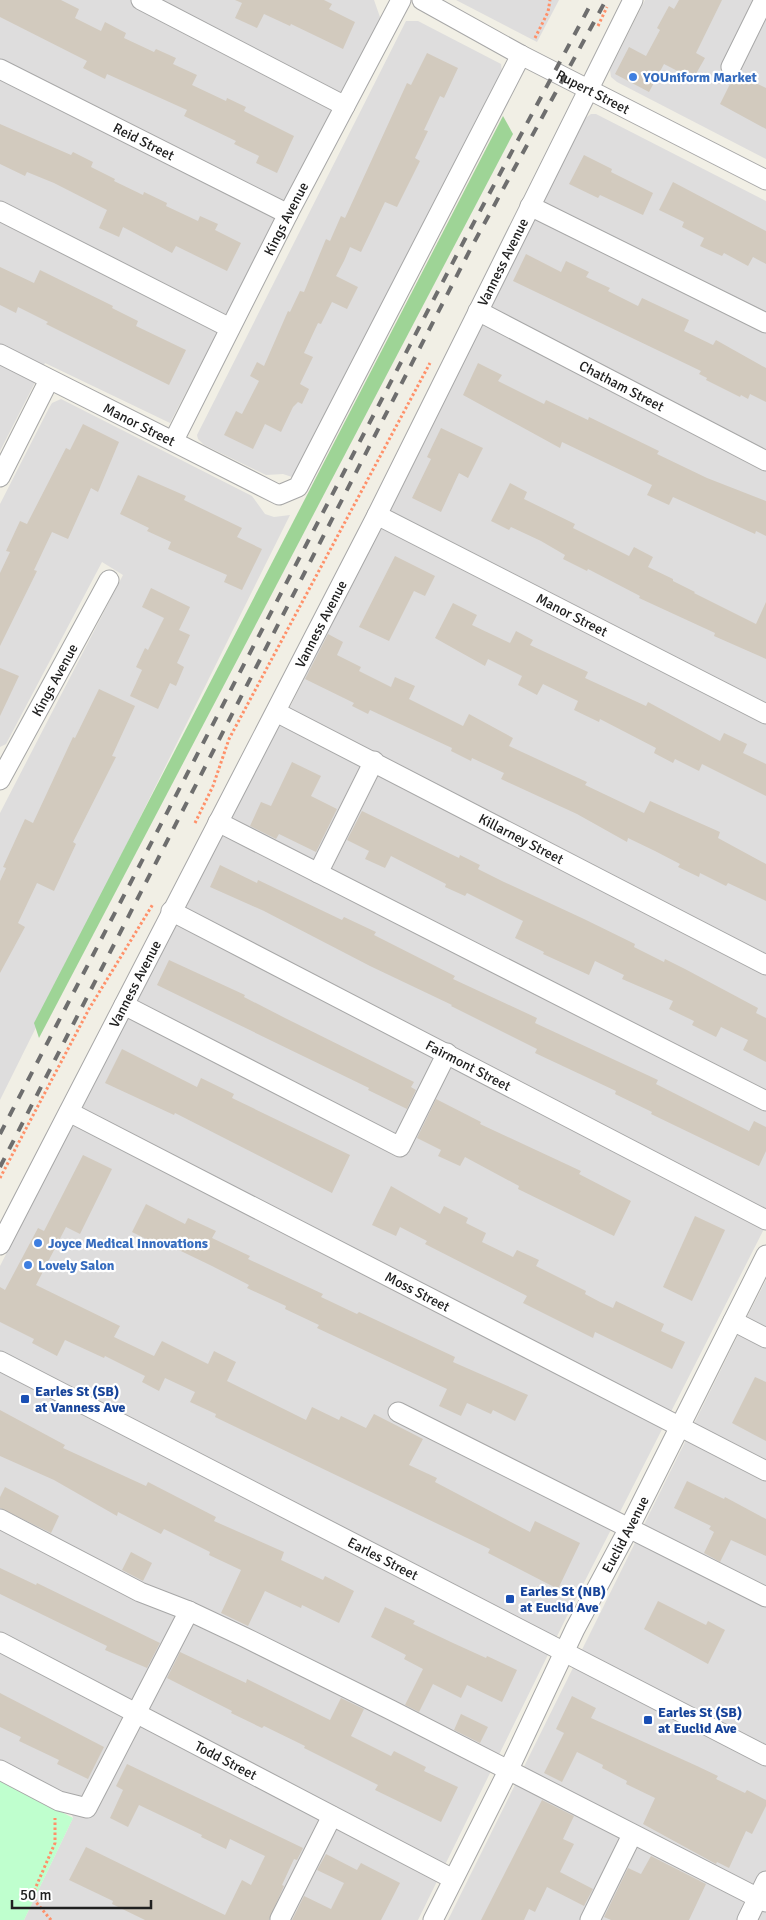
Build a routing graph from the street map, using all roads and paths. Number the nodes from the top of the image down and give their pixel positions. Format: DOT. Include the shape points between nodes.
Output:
graph roads {
  1 [pos="141,0"];
  2 [pos="401,0"];
  3 [pos="422,0"];
  4 [pos="550,0"];
  5 [pos="633,0"];
  6 [pos="764,0"];
  7 [pos="536,38"];
  8 [pos="521,55"];
  9 [pos="731,67"];
  10 [pos="0,69"];
  11 [pos="589,88"];
  12 [pos="345,106"];
  13 [pos="766,180"];
  14 [pos="530,206"];
  15 [pos="0,211"];
  16 [pos="288,214"];
  17 [pos="478,311"];
  18 [pos="766,323"];
  19 [pos="230,328"];
  20 [pos="0,354"];
  21 [pos="432,360"];
  22 [pos="49,380"];
  23 [pos="174,440"];
  24 [pos="766,461"];
  25 [pos="0,477"];
  26 [pos="377,515"];
  27 [pos="109,580"];
  28 [pos="276,712"];
  29 [pos="766,714"];
  30 [pos="374,761"];
  31 [pos="2,770"];
  32 [pos="218,822"];
  33 [pos="193,828"];
  34 [pos="318,874"];
  35 [pos="156,899"];
  36 [pos="171,910"];
  37 [pos="766,965"];
  38 [pos="124,1005"];
  39 [pos="447,1053"];
  40 [pos="766,1101"];
  41 [pos="69,1112"];
  42 [pos="0,1178"];
  43 [pos="766,1220"];
  44 [pos="0,1245"];
  45 [pos="766,1255"];
  46 [pos="733,1321"];
  47 [pos="766,1338"];
  48 [pos="0,1361"];
  49 [pos="398,1412"];
  50 [pos="680,1427"];
  51 [pos="766,1472"];
  52 [pos="0,1519"];
  53 [pos="629,1528"];
  54 [pos="766,1597"];
  55 [pos="190,1611"];
  56 [pos="0,1642"];
  57 [pos="565,1652"];
  58 [pos="136,1715"];
  59 [pos="766,1756"];
  60 [pos="0,1770"];
  61 [pos="508,1771"];
  62 [pos="59,1800"];
  63 [pos="332,1816"];
  64 [pos="632,1835"];
  65 [pos="453,1879"];
  66 [pos="766,1881"];
  67 [pos="762,1900"];
  68 [pos="280,1919"];
  69 [pos="52,1920"];
  70 [pos="433,1920"];
  71 [pos="590,1920"];
  72 [pos="746,1920"];
  1 -- 12 [label="street"];
  2 -- 12 [label="street, Kings Avenue"];
  3 -- 8 [label="street, Rupert Street"];
  4 -- 7 [label="path"];
  5 -- 11 [label="street, Vanness Avenue"];
  6 -- 9 [label="street"];
  8 -- 11 [label="street, Rupert Street"];
  8 -- 23 [label="street, Manor Street" via="298,487 279,495"];
  10 -- 16 [label="street, Reid Street"];
  11 -- 13 [label="street, Rupert Street"];
  11 -- 14 [label="street, Vanness Avenue"];
  12 -- 16 [label="street, Kings Avenue"];
  14 -- 17 [label="street, Vanness Avenue"];
  14 -- 18 [label="street"];
  15 -- 19 [label="street"];
  16 -- 19 [label="street, Kings Avenue"];
  17 -- 24 [label="street, Chatham Street"];
  17 -- 26 [label="street, Vanness Avenue"];
  19 -- 23 [label="street, Kings Avenue"];
  20 -- 22 [label="street, Manor Street"];
  21 -- 33 [label="path" via="229,739 213,786"];
  22 -- 23 [label="street, Manor Street"];
  22 -- 25 [label="street"];
  26 -- 28 [label="street, Vanness Avenue"];
  26 -- 29 [label="street, Manor Street"];
  27 -- 31 [label="street, Kings Avenue"];
  28 -- 30 [label="street, Killarney Street"];
  28 -- 32 [label="street, Vanness Avenue"];
  30 -- 34 [label="street"];
  30 -- 37 [label="street, Killarney Street"];
  32 -- 34 [label="street"];
  32 -- 36 [label="street, Vanness Avenue"];
  34 -- 40 [label="street"];
  35 -- 42 [label="path" via="89,1009"];
  36 -- 38 [label="street, Vanness Avenue"];
  36 -- 39 [label="street, Fairmont Street"];
  38 -- 39 [label="street" via="400,1147"];
  38 -- 41 [label="street, Vanness Avenue"];
  39 -- 43 [label="street, Fairmont Street"];
  41 -- 44 [label="street, Vanness Avenue"];
  41 -- 50 [label="street, Moss Street"];
  45 -- 46 [label="street, Euclid Avenue"];
  46 -- 47 [label="street"];
  46 -- 50 [label="street, Euclid Avenue"];
  48 -- 57 [label="street, Earles Street"];
  49 -- 53 [label="street"];
  50 -- 51 [label="street, Moss Street"];
  50 -- 53 [label="street, Euclid Avenue"];
  52 -- 55 [label="street" via="140,1592"];
  53 -- 54 [label="street"];
  53 -- 57 [label="street, Euclid Avenue"];
  55 -- 58 [label="street"];
  55 -- 61 [label="street"];
  56 -- 58 [label="street, Todd Street"];
  57 -- 59 [label="street, Earles Street"];
  57 -- 61 [label="street, Euclid Avenue"];
  58 -- 62 [label="street" via="87,1808"];
  58 -- 63 [label="street, Todd Street"];
  60 -- 62 [label="street"];
  61 -- 64 [label="street"];
  61 -- 65 [label="street, Euclid Avenue"];
  62 -- 69 [label="path" via="55,1843 35,1889 36,1901"];
  63 -- 65 [label="street, Todd Street"];
  63 -- 68 [label="street"];
  64 -- 67 [label="street"];
  64 -- 71 [label="street"];
  65 -- 70 [label="street, Euclid Avenue"];
  66 -- 67 [label="street"];
  67 -- 72 [label="street"];
}
